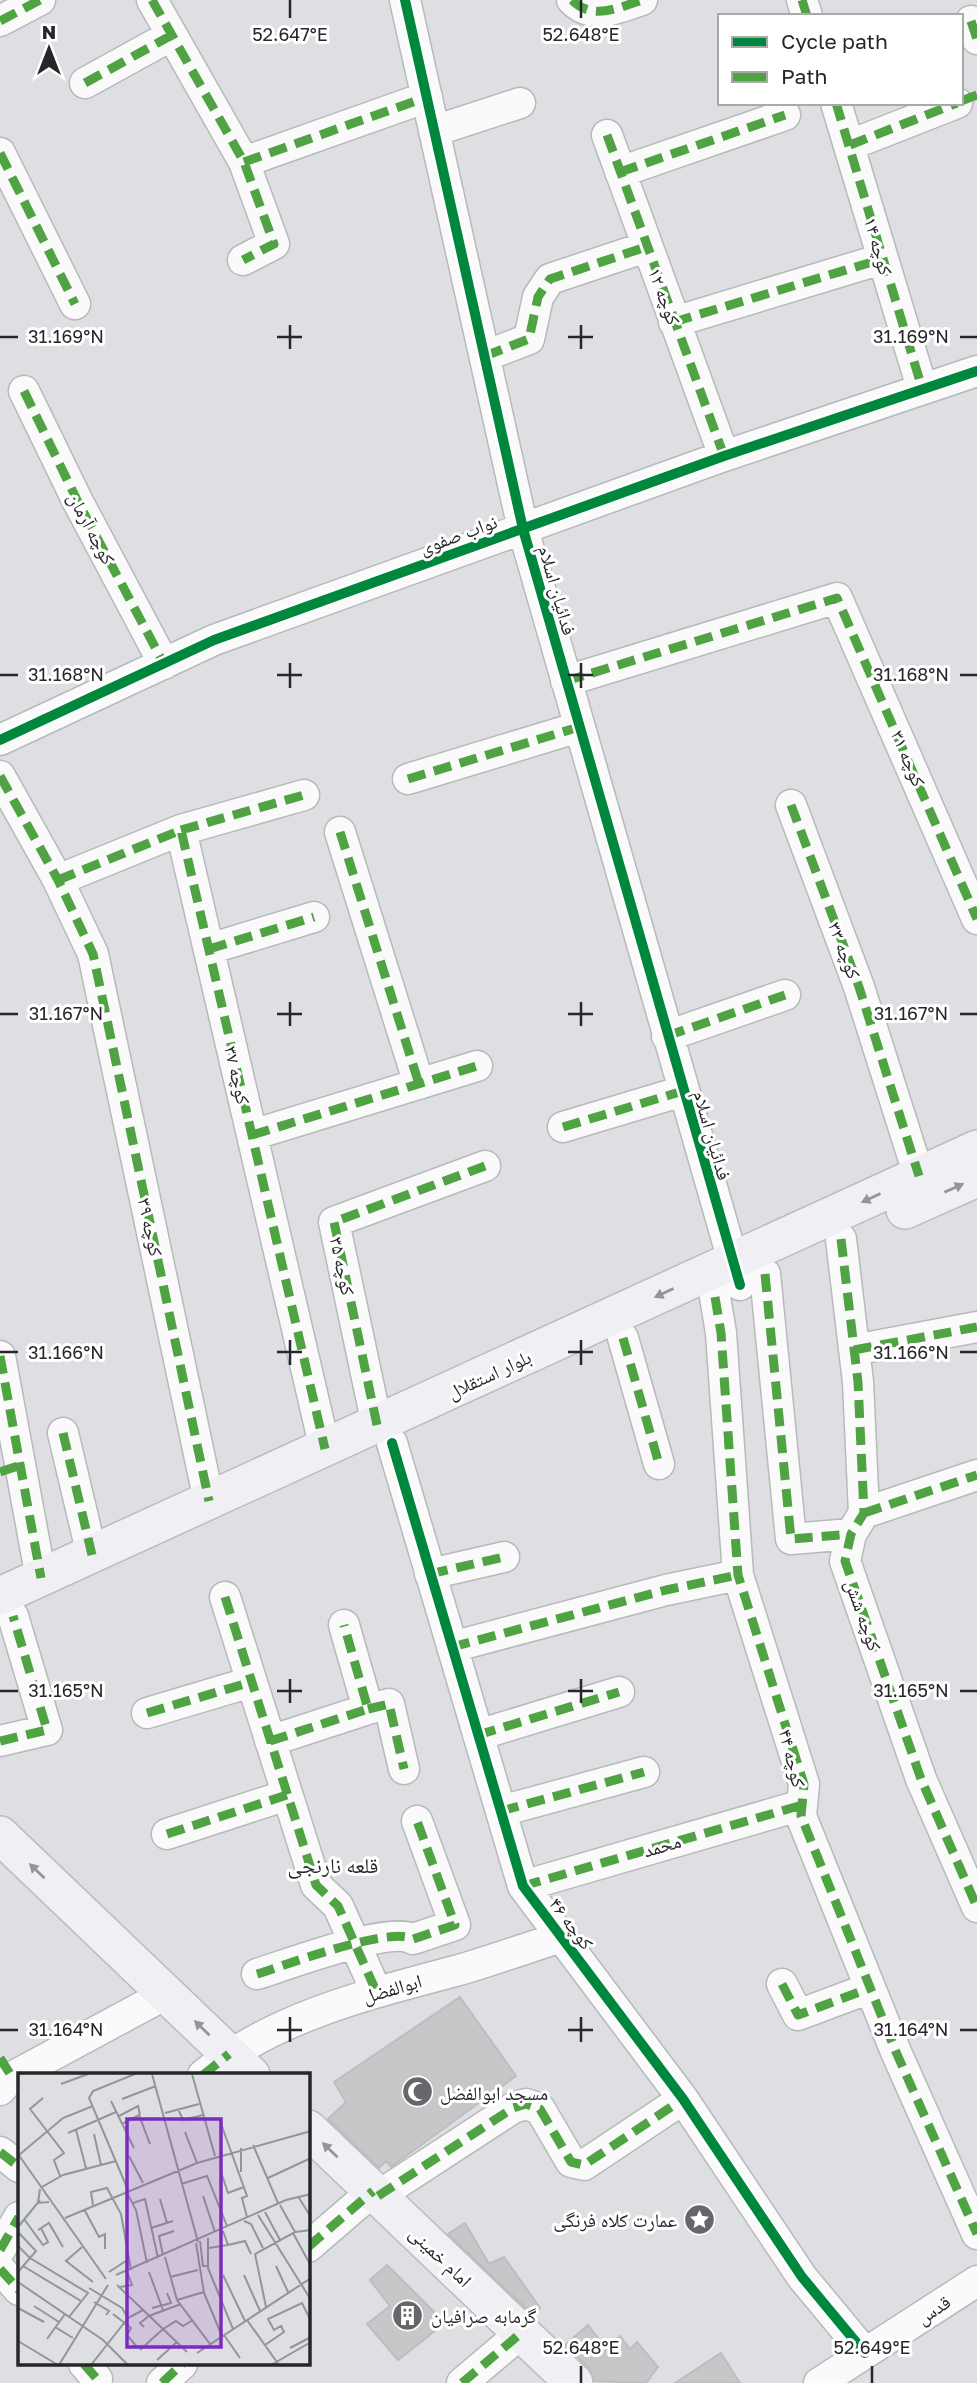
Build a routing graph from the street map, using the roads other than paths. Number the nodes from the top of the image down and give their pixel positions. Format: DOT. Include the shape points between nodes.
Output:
graph roads {
  1 [pos="40,0"];
  2 [pos="152,0"];
  3 [pos="405,0"];
  4 [pos="572,0"];
  5 [pos="642,0"];
  6 [pos="0,21"];
  7 [pos="172,35"];
  8 [pos="85,83"];
  9 [pos="427,97"];
  10 [pos="520,103"];
  11 [pos="837,105"];
  12 [pos="951,105"];
  13 [pos="785,115"];
  14 [pos="435,131"];
  15 [pos="607,135"];
  16 [pos="850,145"];
  17 [pos="0,153"];
  18 [pos="244,162"];
  19 [pos="620,172"];
  20 [pos="646,247"];
  21 [pos="882,259"];
  22 [pos="243,260"];
  23 [pos="75,304"];
  24 [pos="674,322"];
  25 [pos="485,356"];
  26 [pos="977,371"];
  27 [pos="922,388"];
  28 [pos="24,391"];
  29 [pos="724,456"];
  30 [pos="523,529"];
  31 [pos="164,664"];
  32 [pos="566,681"];
  33 [pos="579,727"];
  34 [pos="2,734"];
  35 [pos="0,776"];
  36 [pos="408,779"];
  37 [pos="304,794"];
  38 [pos="790,805"];
  39 [pos="181,830"];
  40 [pos="340,832"];
  41 [pos="58,880"];
  42 [pos="314,917"];
  43 [pos="977,919"];
  44 [pos="209,949"];
  45 [pos="785,995"];
  46 [pos="667,1036"];
  47 [pos="477,1066"];
  48 [pos="419,1084"];
  49 [pos="682,1091"];
  50 [pos="563,1127"];
  51 [pos="252,1135"];
  52 [pos="977,1149"];
  53 [pos="485,1166"];
  54 [pos="919,1176"];
  55 [pos="977,1178"];
  56 [pos="841,1239"];
  57 [pos="738,1279"];
  58 [pos="977,1327"];
  59 [pos="622,1338"];
  60 [pos="854,1350"];
  61 [pos="0,1356"];
  62 [pos="63,1433"];
  63 [pos="384,1434"];
  64 [pos="325,1449"];
  65 [pos="659,1464"];
  66 [pos="10,1468"];
  67 [pos="977,1475"];
  68 [pos="209,1501"];
  69 [pos="858,1523"];
  70 [pos="92,1555"];
  71 [pos="504,1557"];
  72 [pos="430,1574"];
  73 [pos="738,1574"];
  74 [pos="41,1578"];
  75 [pos="225,1597"];
  76 [pos="4,1612"];
  77 [pos="344,1625"];
  78 [pos="452,1647"];
  79 [pos="251,1682"];
  80 [pos="619,1692"];
  81 [pos="368,1709"];
  82 [pos="147,1713"];
  83 [pos="478,1735"];
  84 [pos="0,1741"];
  85 [pos="270,1741"];
  86 [pos="404,1769"];
  87 [pos="644,1772"];
  88 [pos="287,1795"];
  89 [pos="802,1805"];
  90 [pos="500,1811"];
  91 [pos="417,1821"];
  92 [pos="167,1833"];
  93 [pos="0,1835"];
  94 [pos="523,1886"];
  95 [pos="977,1907"];
  96 [pos="561,1937"];
  97 [pos="354,1943"];
  98 [pos="257,1974"];
  99 [pos="782,1984"];
  100 [pos="870,1988"];
  101 [pos="376,1991"];
  102 [pos="166,1994"];
  103 [pos="228,2068"];
  104 [pos="4,2075"];
  105 [pos="683,2099"];
  106 [pos="310,2131"];
  107 [pos="0,2152"];
  108 [pos="18,2166"];
  109 [pos="376,2194"];
  110 [pos="18,2219"];
  111 [pos="977,2234"];
  112 [pos="310,2245"];
  113 [pos="0,2250"];
  114 [pos="0,2269"];
  115 [pos="977,2281"];
  116 [pos="18,2289"];
  117 [pos="521,2333"];
  118 [pos="865,2353"];
  119 [pos="180,2366"];
  120 [pos="162,2383"];
  121 [pos="462,2383"];
  122 [pos="574,2383"];
  123 [pos="820,2383"];
  1 -- 6 [label="street"];
  2 -- 7 [label="street"];
  3 -- 9 [label="street, فدائیان اسلام"];
  4 -- 5 [label="street" via="582,10 601,13"];
  7 -- 8 [label="street"];
  7 -- 18 [label="street"];
  9 -- 14 [label="street, فدائیان اسلام"];
  9 -- 18 [label="street"];
  10 -- 14 [label="street"];
  11 -- 16 [label="street, کوچه ۱۴"];
  12 -- 16 [label="street"];
  13 -- 19 [label="street"];
  14 -- 25 [label="street, فدائیان اسلام"];
  15 -- 19 [label="street, کوچه ۱۲"];
  16 -- 21 [label="street, کوچه ۱۴"];
  17 -- 23 [label="street"];
  18 -- 22 [label="street" via="274,244"];
  19 -- 20 [label="street, کوچه ۱۲"];
  20 -- 24 [label="street, کوچه ۱۲"];
  20 -- 25 [label="street" via="550,279 538,296 529,338"];
  21 -- 24 [label="street"];
  21 -- 27 [label="street, کوچه ۱۴"];
  24 -- 29 [label="street, کوچه ۱۲"];
  25 -- 30 [label="street, فدائیان اسلام"];
  26 -- 27 [label="street, نواب صفوی"];
  27 -- 29 [label="street, نواب صفوی"];
  28 -- 31 [label="street, کوچه آرمان"];
  29 -- 30 [label="street, نواب صفوی"];
  30 -- 31 [label="street, نواب صفوی" via="214,640"];
  30 -- 32 [label="street, فدائیان اسلام"];
  31 -- 34 [label="street, نواب صفوی"];
  32 -- 33 [label="street, فدائیان اسلام"];
  32 -- 43 [label="street, کوچه ۳۱" via="837,598"];
  33 -- 36 [label="street"];
  33 -- 46 [label="street, فدائیان اسلام"];
  35 -- 41 [label="street, کوچه ۳۹"];
  37 -- 39 [label="street"];
  38 -- 54 [label="street, کوچه ۳۳" via="859,987"];
  39 -- 41 [label="street"];
  39 -- 44 [label="street, کوچه ۳۷"];
  40 -- 48 [label="street"];
  41 -- 68 [label="street, کوچه ۳۹" via="93,954"];
  42 -- 44 [label="street"];
  44 -- 51 [label="street, کوچه ۳۷"];
  45 -- 46 [label="street"];
  46 -- 49 [label="street, فدائیان اسلام"];
  47 -- 48 [label="street"];
  48 -- 51 [label="street"];
  49 -- 50 [label="street"];
  49 -- 57 [label="street, فدائیان اسلام"];
  51 -- 64 [label="street, کوچه ۳۷"];
  52 -- 54 [label="main road, بلوار استقلال"];
  53 -- 63 [label="street, کوچه ۳۵" via="334,1222"];
  54 -- 57 [label="main road, بلوار استقلال, one-way"];
  56 -- 55 [label="main road, بلوار استقلال, one-way"];
  56 -- 57 [label="main road, بلوار استقلال"];
  56 -- 60 [label="street, کوچه شش"];
  57 -- 59 [label="main road, بلوار استقلال"];
  57 -- 63 [label="main road, بلوار استقلال, one-way"];
  57 -- 69 [label="street" via="791,1539"];
  57 -- 73 [label="street, کوچه ۴۴" via="721,1334"];
  58 -- 60 [label="street"];
  59 -- 63 [label="main road, بلوار استقلال"];
  59 -- 65 [label="street"];
  60 -- 69 [label="street, کوچه شش"];
  61 -- 66 [label="street"];
  62 -- 70 [label="street"];
  63 -- 64 [label="main road, بلوار استقلال"];
  63 -- 72 [label="street, کوچه ۴۶"];
  63 -- 76 [label="main road, بلوار استقلال"];
  64 -- 68 [label="main road, بلوار استقلال"];
  66 -- 74 [label="street"];
  67 -- 69 [label="street"];
  68 -- 70 [label="main road, بلوار استقلال"];
  69 -- 95 [label="street, کوچه شش" via="845,1561 921,1779"];
  70 -- 74 [label="main road, بلوار استقلال"];
  71 -- 72 [label="street"];
  72 -- 78 [label="street, کوچه ۴۶"];
  73 -- 78 [label="street"];
  73 -- 89 [label="street, کوچه ۴۴" via="804,1784"];
  74 -- 76 [label="main road, بلوار استقلال"];
  75 -- 79 [label="street"];
  76 -- 84 [label="street" via="47,1730"];
  77 -- 81 [label="street"];
  78 -- 83 [label="street, کوچه ۴۶"];
  79 -- 82 [label="street"];
  79 -- 85 [label="street"];
  80 -- 83 [label="street"];
  81 -- 85 [label="street"];
  81 -- 86 [label="street" via="389,1704"];
  83 -- 90 [label="street, کوچه ۴۶"];
  85 -- 88 [label="street"];
  87 -- 90 [label="street"];
  88 -- 92 [label="street"];
  88 -- 97 [label="street" via="316,1885 338,1906"];
  89 -- 94 [label="street, محمد"];
  89 -- 100 [label="street, کوچه ۴۴" via="801,1816"];
  90 -- 94 [label="street, کوچه ۴۶"];
  91 -- 97 [label="street" via="455,1925 413,1939 405,1935"];
  102 -- 93 [label="main road, one-way"];
  94 -- 96 [label="street, کوچه ۴۶"];
  96 -- 101 [label="street, ابوالفضل"];
  96 -- 105 [label="street, کوچه ۴۶"];
  97 -- 98 [label="street"];
  97 -- 101 [label="street"];
  99 -- 100 [label="street" via="798,2015"];
  100 -- 111 [label="street, کوچه ۴۴"];
  101 -- 103 [label="street, ابوالفضل" via="311,2015"];
  103 -- 102 [label="main road, one-way"];
  102 -- 104 [label="street"];
  105 -- 109 [label="street" via="584,2165 571,2162 540,2109 526,2104 513,2108"];
  105 -- 118 [label="street, کوچه ۴۶" via="802,2277"];
  109 -- 106 [label="main road, امام خمینی, one-way"];
  107 -- 108 [label="street"];
  109 -- 112 [label="street"];
  109 -- 117 [label="main road, امام خمینی"];
  110 -- 113 [label="street"];
  114 -- 116 [label="street"];
  115 -- 118 [label="street, قدس"];
  117 -- 121 [label="street"];
  117 -- 122 [label="main road, امام خمینی"];
  118 -- 123 [label="street, قدس"];
  119 -- 120 [label="street"];
}
